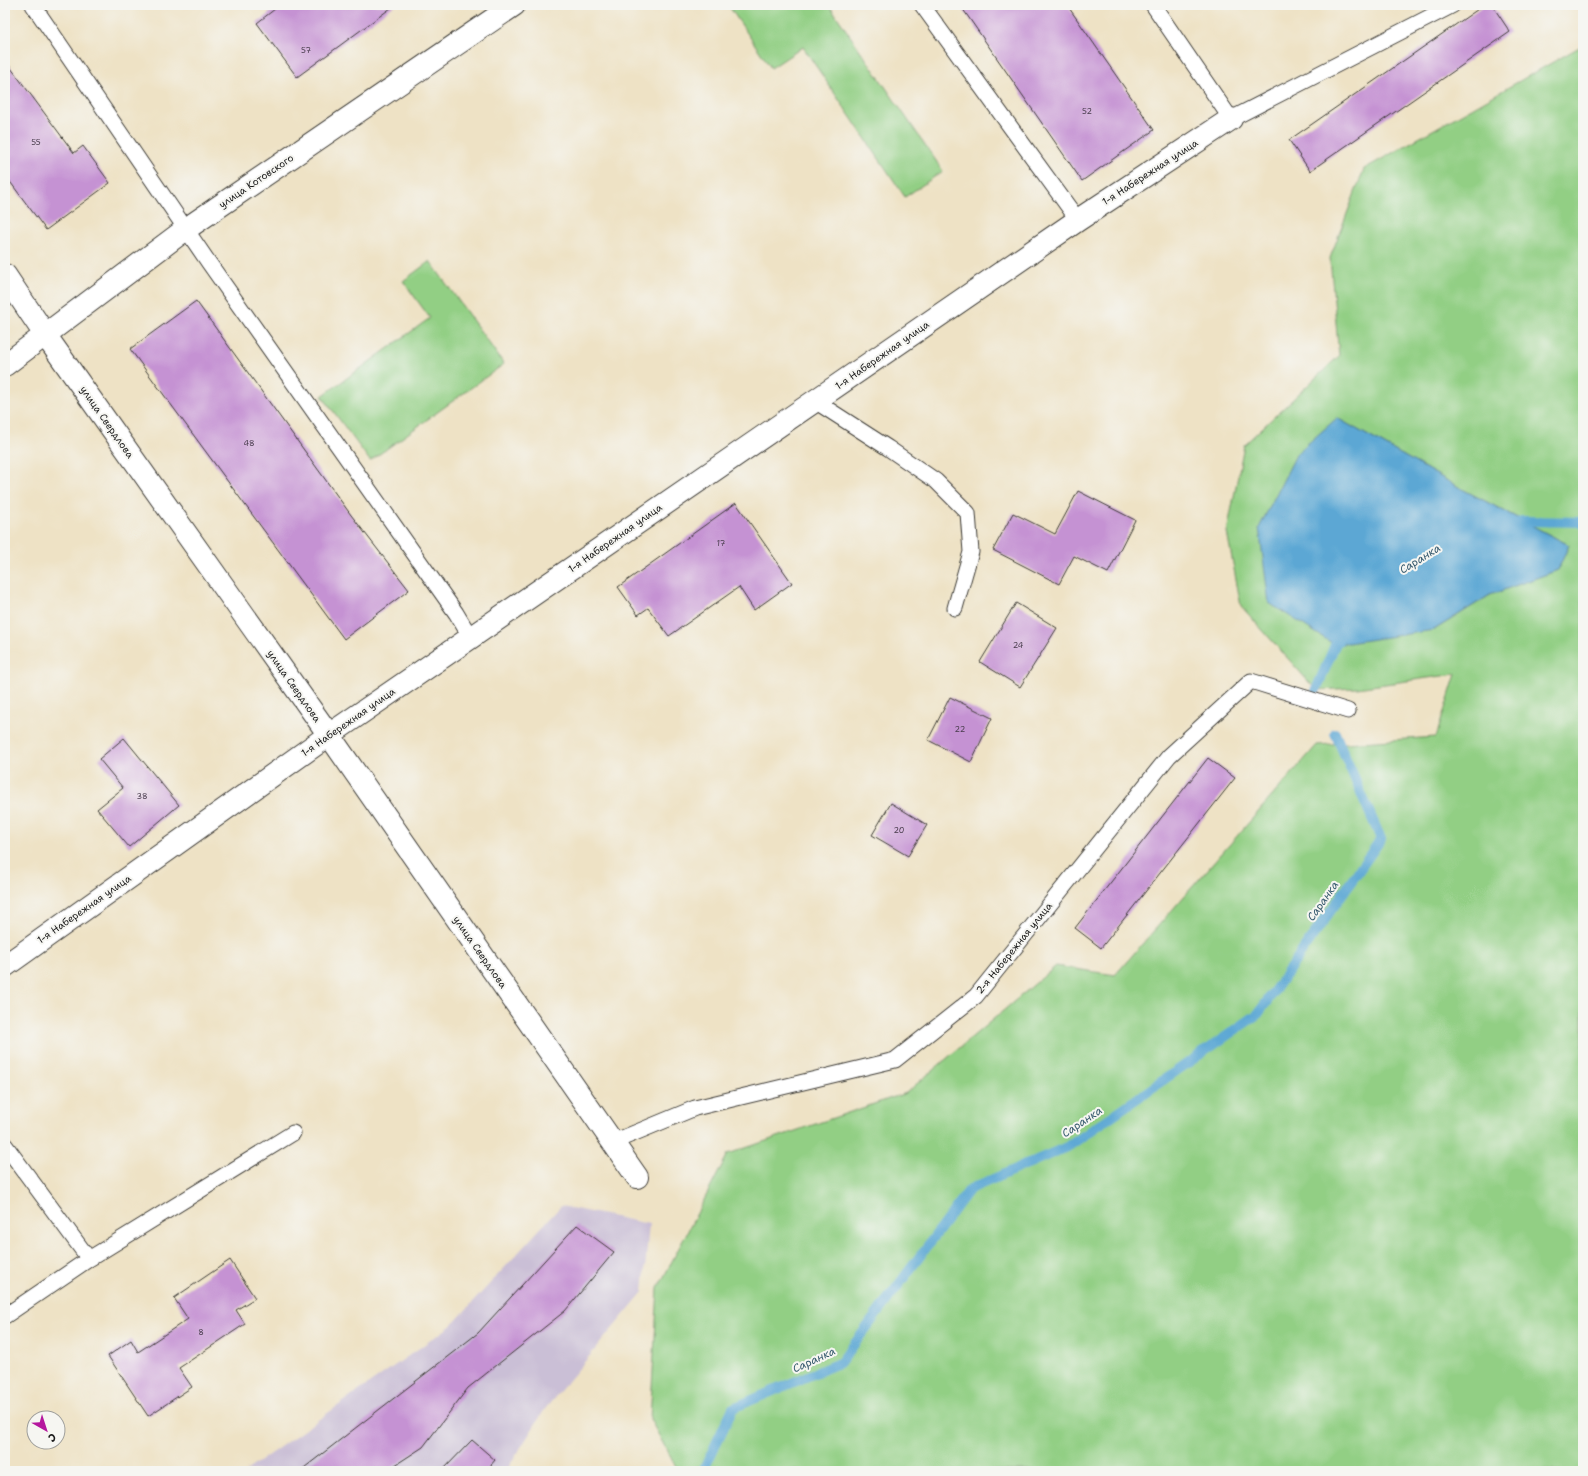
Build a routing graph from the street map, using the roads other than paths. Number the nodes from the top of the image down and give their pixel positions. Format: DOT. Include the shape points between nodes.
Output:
graph roads {
  1 [pos="33,5"];
  2 [pos="514,5"];
  3 [pos="922,5"];
  4 [pos="1154,5"];
  5 [pos="1453,5"];
  6 [pos="1231,119"];
  7 [pos="1078,220"];
  8 [pos="186,229"];
  9 [pos="5,275"];
  10 [pos="46,336"];
  11 [pos="5,365"];
  12 [pos="815,401"];
  13 [pos="955,608"];
  14 [pos="471,638"];
  15 [pos="1348,711"];
  16 [pos="329,735"];
  17 [pos="5,966"];
  18 [pos="293,1133"];
  19 [pos="613,1142"];
  20 [pos="5,1145"];
  21 [pos="637,1177"];
  22 [pos="89,1259"];
  23 [pos="5,1316"];
  1 -- 8 [label="lane"];
  2 -- 8 [label="street, улица Котовского"];
  3 -- 7 [label="lane"];
  4 -- 6 [label="lane"];
  5 -- 6 [label="lane"];
  6 -- 7 [label="street, 1-я Набережная улица"];
  7 -- 12 [label="street, 1-я Набережная улица"];
  8 -- 10 [label="street, улица Котовского"];
  8 -- 14 [label="lane"];
  9 -- 10 [label="street, улица Свердлова"];
  10 -- 11 [label="street, улица Котовского"];
  10 -- 16 [label="street, улица Свердлова"];
  12 -- 13 [label="lane" via="936,480 968,513 971,552"];
  12 -- 14 [label="street, 1-я Набережная улица"];
  14 -- 16 [label="street, 1-я Набережная улица"];
  15 -- 19 [label="lane, 2-я Набережная улица" via="1251,681 1169,756 976,996 895,1060 695,1108"];
  16 -- 17 [label="street, 1-я Набережная улица"];
  16 -- 19 [label="street, улица Свердлова"];
  18 -- 22 [label="lane"];
  19 -- 21 [label="street, улица Свердлова"];
  20 -- 22 [label="lane"];
  22 -- 23 [label="lane"];
}
